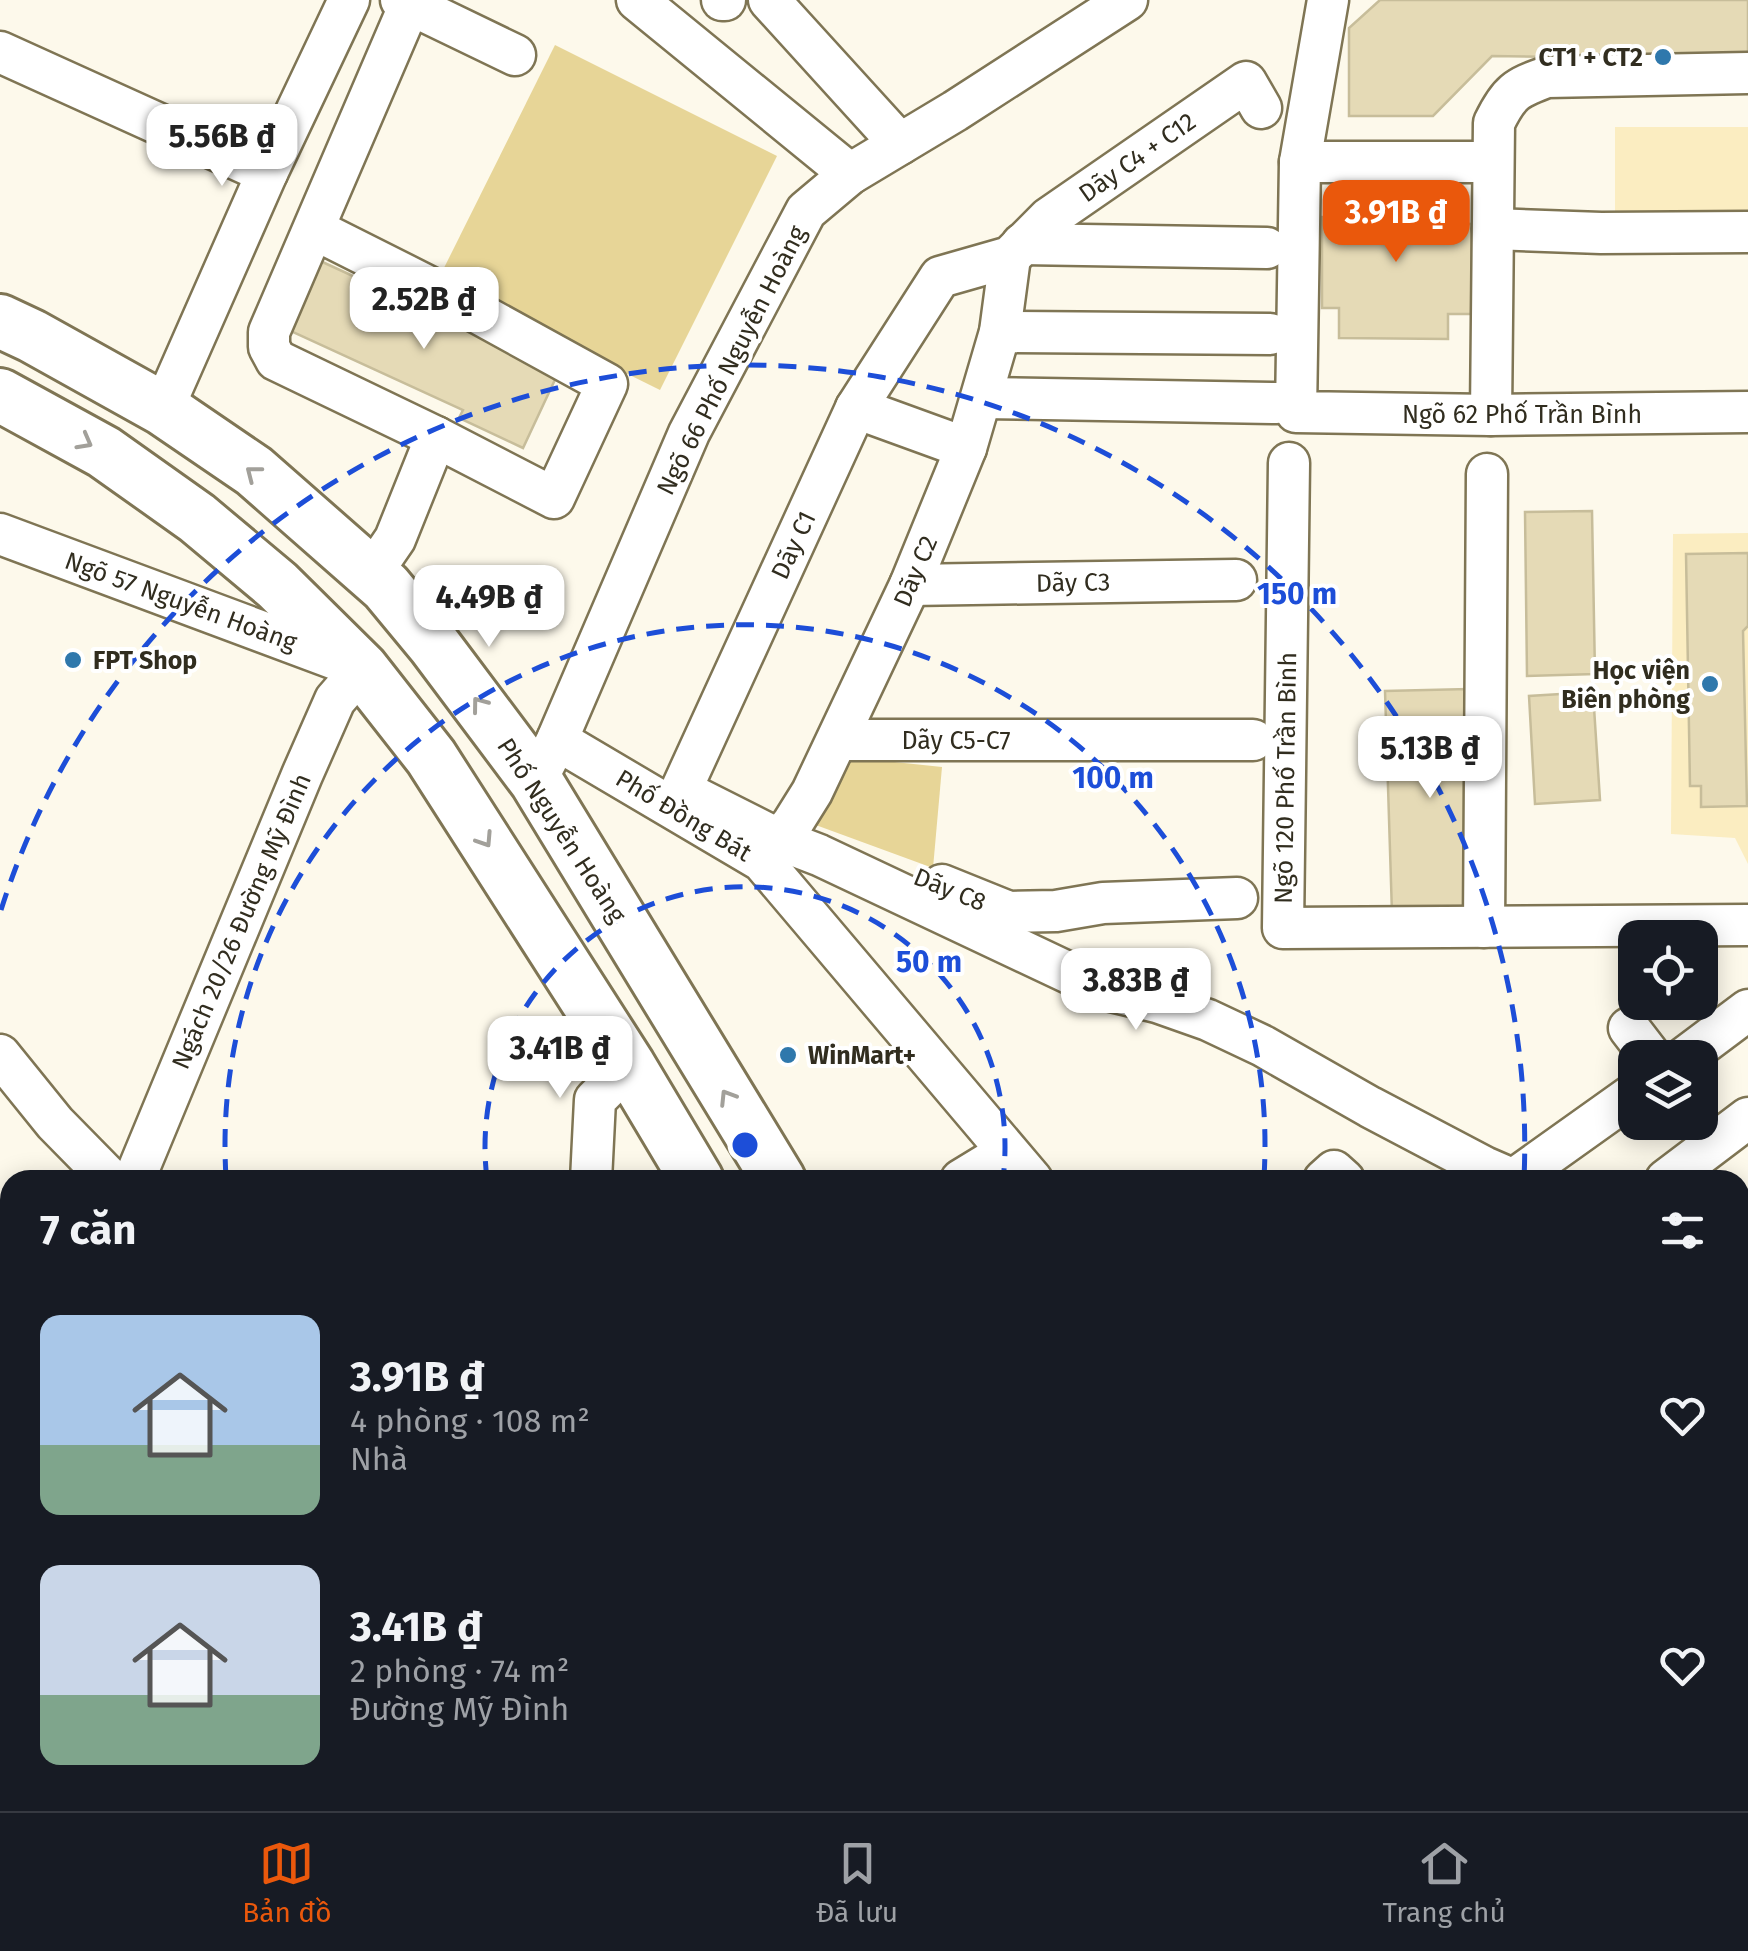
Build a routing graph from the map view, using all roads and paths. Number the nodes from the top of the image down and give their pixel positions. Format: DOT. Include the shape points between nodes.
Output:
graph roads {
  1 [pos="350,0"];
  2 [pos="637,0"];
  3 [pos="770,0"];
  4 [pos="1127,0"];
  5 [pos="1328,0"];
  6 [pos="406,2"];
  7 [pos="0,52"];
  8 [pos="515,56"];
  9 [pos="1748,74"];
  10 [pos="1261,108"];
  11 [pos="900,144"];
  12 [pos="1300,162"];
  13 [pos="1493,162"];
  14 [pos="267,173"];
  15 [pos="850,174"];
  16 [pos="314,229"];
  17 [pos="1493,229"];
  18 [pos="1748,232"];
  19 [pos="1267,248"];
  20 [pos="1016,250"];
  21 [pos="0,321"];
  22 [pos="1000,332"];
  23 [pos="1270,334"];
  24 [pos="0,395"];
  25 [pos="982,398"];
  26 [pos="856,408"];
  27 [pos="1287,408"];
  28 [pos="163,409"];
  29 [pos="1748,412"];
  30 [pos="1490,415"];
  31 [pos="436,438"];
  32 [pos="966,448"];
  33 [pos="1288,463"];
  34 [pos="1488,474"];
  35 [pos="0,534"];
  36 [pos="371,574"];
  37 [pos="1236,580"];
  38 [pos="910,585"];
  39 [pos="362,669"];
  40 [pos="838,740"];
  41 [pos="1254,740"];
  42 [pos="547,760"];
  43 [pos="778,842"];
  44 [pos="1237,898"];
  45 [pos="1748,925"];
  46 [pos="1484,926"];
  47 [pos="1748,1010"];
  48 [pos="1708,1040"];
  49 [pos="0,1055"];
  50 [pos="629,1066"];
  51 [pos="1618,1105"];
  52 [pos="1721,1127"];
  53 [pos="1019,1166"];
  54 [pos="101,1170"];
  55 [pos="138,1170"];
  56 [pos="592,1170"];
  57 [pos="691,1170"];
  58 [pos="772,1170"];
  59 [pos="1491,1170"];
  60 [pos="1528,1170"];
  61 [pos="1676,1170"];
  1 -- 14 [label="street"];
  2 -- 15 [label="street"];
  3 -- 11 [label="street"];
  4 -- 11 [label="street, Ngõ 66 Phố Nguyễn Hoàng"];
  5 -- 12 [label="street"];
  6 -- 8 [label="street"];
  6 -- 16 [label="street"];
  7 -- 14 [label="street"];
  9 -- 13 [label="street" via="1547,77 1522,86 1504,103 1494,123"];
  10 -- 20 [label="street, Dãy C4 + C12" via="1246,82 1049,218"];
  11 -- 15 [label="street, Ngõ 66 Phố Nguyễn Hoàng"];
  12 -- 13 [label="street"];
  12 -- 27 [label="street"];
  13 -- 17 [label="street"];
  14 -- 28 [label="street"];
  15 -- 42 [label="street, Ngõ 66 Phố Nguyễn Hoàng" via="806,211 689,434"];
  16 -- 31 [label="street" via="269,332 276,360"];
  16 -- 31 [label="street" via="608,384 554,498"];
  17 -- 18 [label="street"];
  17 -- 30 [label="street"];
  19 -- 20 [label="street"];
  20 -- 22 [label="street, Dãy C2"];
  20 -- 26 [label="street, Dãy C1" via="940,277"];
  21 -- 28 [label="main road, Phố Nguyễn Hoàng"];
  22 -- 23 [label="street"];
  22 -- 25 [label="street, Dãy C2"];
  24 -- 39 [label="main road, one-way" via="104,452 197,518"];
  25 -- 27 [label="street, Ngõ 62 Phố Trần Bình"];
  25 -- 32 [label="street, Dãy C2"];
  26 -- 32 [label="street"];
  26 -- 43 [label="street, Dãy C1" via="682,790"];
  27 -- 30 [label="street, Ngõ 62 Phố Trần Bình"];
  36 -- 28 [label="main road, Phố Nguyễn Hoàng, one-way" via="254,472"];
  29 -- 30 [label="street, Ngõ 62 Phố Trần Bình"];
  31 -- 36 [label="street" via="394,539"];
  32 -- 38 [label="street, Dãy C2"];
  33 -- 46 [label="street, Ngõ 120 Phố Trần Bình" via="1283,928"];
  34 -- 46 [label="street"];
  35 -- 39 [label="street, Ngõ 57 Nguyễn Hoàng"];
  42 -- 36 [label="main road, Phố Nguyễn Hoàng, one-way"];
  37 -- 38 [label="street, Dãy C3"];
  38 -- 40 [label="street, Dãy C2"];
  39 -- 50 [label="main road, one-way" via="431,757"];
  39 -- 55 [label="street, Ngách 20/26 Đường Mỹ Đình" via="335,700 308,760"];
  40 -- 41 [label="street, Dãy C5-C7"];
  40 -- 43 [label="street, Dãy C2"];
  42 -- 43 [label="street, Phố Đồng Bát"];
  58 -- 42 [label="main road, Phố Nguyễn Hoàng, one-way"];
  43 -- 44 [label="street, Dãy C8" via="826,840 1009,912"];
  43 -- 53 [label="street, Phố Đồng Bát"];
  43 -- 59 [label="street" via="1103,989 1208,1020"];
  45 -- 46 [label="street, Ngõ 120 Phố Trần Bình"];
  47 -- 48 [label="street"];
  49 -- 54 [label="street"];
  50 -- 56 [label="street" via="595,1100"];
  50 -- 57 [label="main road"];
  51 -- 60 [label="street"];
  52 -- 61 [label="street"];
}
